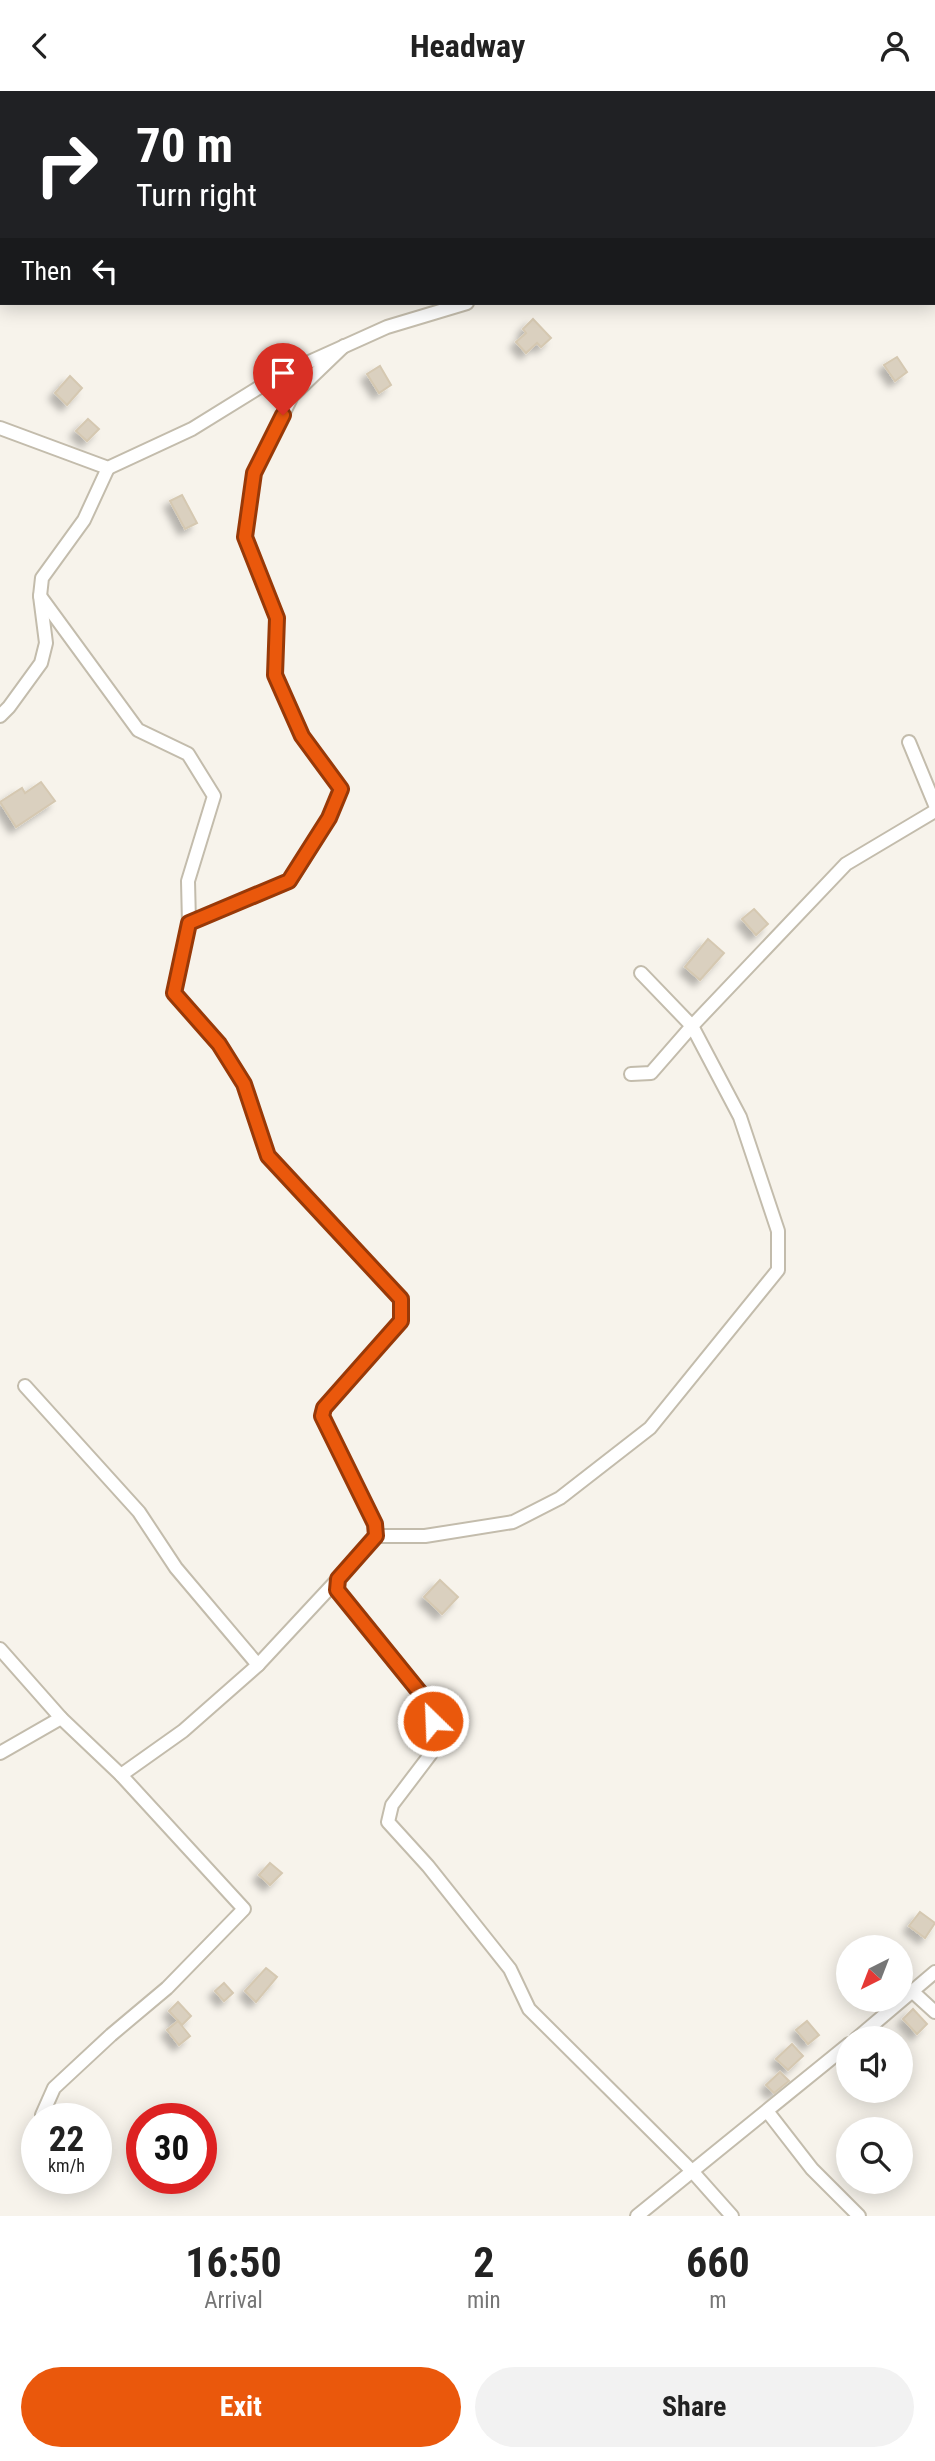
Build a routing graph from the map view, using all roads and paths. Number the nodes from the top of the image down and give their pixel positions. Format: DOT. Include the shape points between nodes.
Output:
graph roads {
  1 [pos="460,305"];
  2 [pos="344,346"];
  3 [pos="0,428"];
  4 [pos="108,468"];
  5 [pos="40,596"];
  6 [pos="0,716"];
  7 [pos="909,742"];
  8 [pos="935,805"];
  9 [pos="935,811"];
  10 [pos="189,923"];
  11 [pos="640,973"];
  12 [pos="692,1026"];
  13 [pos="631,1075"];
  14 [pos="25,1386"];
  15 [pos="376,1536"];
  16 [pos="338,1579"];
  17 [pos="0,1649"];
  18 [pos="258,1665"];
  19 [pos="61,1717"];
  20 [pos="0,1753"];
  21 [pos="121,1775"];
  22 [pos="935,1972"];
  23 [pos="914,1991"];
  24 [pos="914,1993"];
  25 [pos="935,2012"];
  26 [pos="888,2013"];
  27 [pos="872,2026"];
  28 [pos="836,2056"];
  29 [pos="47,2103"];
  30 [pos="768,2111"];
  31 [pos="692,2171"];
  32 [pos="637,2216"];
  33 [pos="732,2216"];
  34 [pos="859,2216"];
  1 -- 2 [label="street" via="387,327"];
  2 -- 4 [label="street" via="276,377 192,429"];
  2 -- 10 [label="street" via="292,396 254,473 245,537 277,618 275,675 302,736 341,789 329,818 289,881"];
  3 -- 4 [label="street"];
  4 -- 5 [label="street" via="84,520 42,578"];
  5 -- 6 [label="street" via="46,643 41,663"];
  5 -- 10 [label="street" via="138,730 188,754 214,796 188,881"];
  7 -- 8 [label="street"];
  9 -- 12 [label="street" via="846,864"];
  10 -- 15 [label="street" via="174,993 219,1044 244,1084 268,1156 401,1299 401,1321 324,1408 322,1416 375,1524"];
  11 -- 12 [label="street"];
  12 -- 13 [label="street" via="651,1073"];
  12 -- 15 [label="street" via="740,1117 778,1231 778,1270 650,1428 560,1498 513,1522 425,1536"];
  14 -- 18 [label="street" via="139,1512 176,1567"];
  15 -- 16 [label="street"];
  16 -- 18 [label="street"];
  16 -- 31 [label="street" via="337,1590 426,1700 439,1743 392,1805 387,1822 510,1969 529,2009"];
  17 -- 19 [label="street"];
  18 -- 21 [label="street" via="184,1731"];
  19 -- 20 [label="street"];
  19 -- 21 [label="street"];
  21 -- 29 [label="street" via="244,1909 167,1988 54,2088"];
  22 -- 23 [label="street"];
  24 -- 25 [label="street"];
  26 -- 27 [label="street"];
  28 -- 30 [label="street"];
  30 -- 31 [label="street"];
  30 -- 34 [label="street" via="812,2169"];
  31 -- 32 [label="street"];
  31 -- 33 [label="street"];
}
